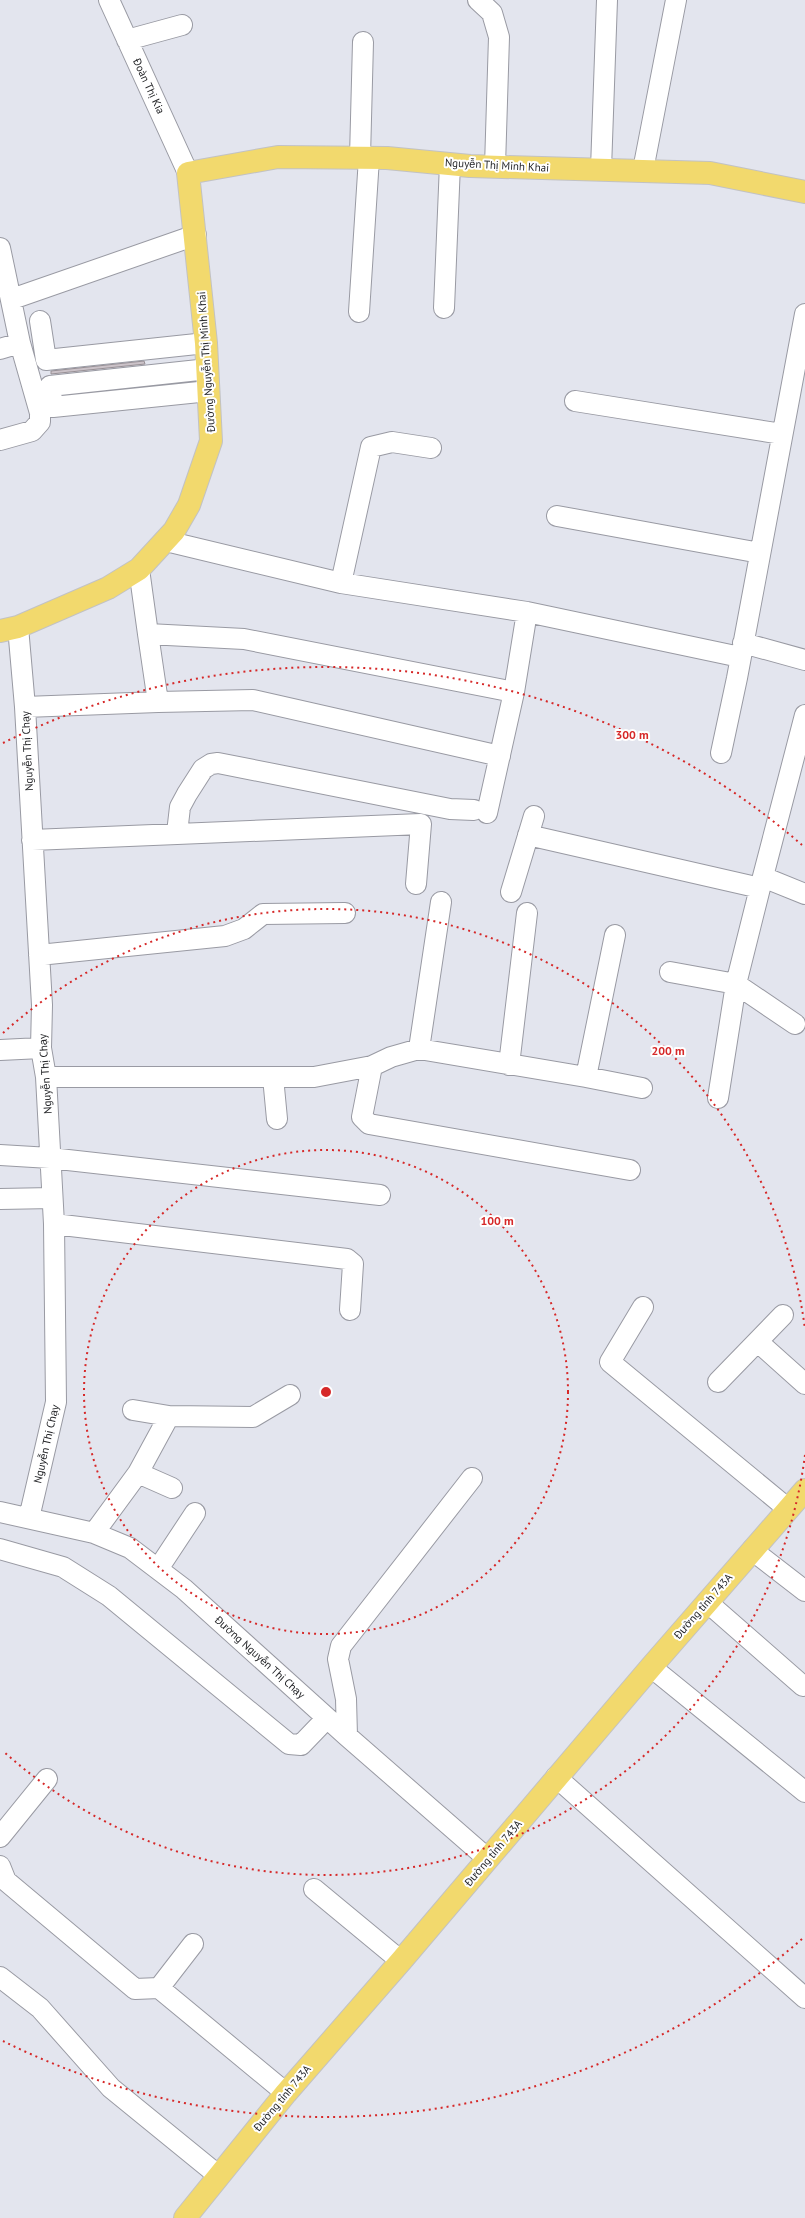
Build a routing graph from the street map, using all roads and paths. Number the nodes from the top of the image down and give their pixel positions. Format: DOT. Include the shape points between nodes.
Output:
graph roads {
  1 [pos="109,0"];
  2 [pos="478,0"];
  3 [pos="607,0"];
  4 [pos="676,0"];
  5 [pos="182,25"];
  6 [pos="127,40"];
  7 [pos="363,42"];
  8 [pos="364,158"];
  9 [pos="450,164"];
  10 [pos="495,166"];
  11 [pos="601,169"];
  12 [pos="643,170"];
  13 [pos="188,172"];
  14 [pos="805,192"];
  15 [pos="196,235"];
  16 [pos="0,248"];
  17 [pos="12,299"];
  18 [pos="444,308"];
  19 [pos="359,312"];
  20 [pos="805,314"];
  21 [pos="40,321"];
  22 [pos="20,343"];
  23 [pos="206,343"];
  24 [pos="0,350"];
  25 [pos="46,360"];
  26 [pos="208,369"];
  27 [pos="50,386"];
  28 [pos="209,391"];
  29 [pos="575,401"];
  30 [pos="782,434"];
  31 [pos="0,440"];
  32 [pos="431,448"];
  33 [pos="557,516"];
  34 [pos="166,541"];
  35 [pos="760,553"];
  36 [pos="139,569"];
  37 [pos="341,583"];
  38 [pos="527,612"];
  39 [pos="9,629"];
  40 [pos="148,634"];
  41 [pos="742,650"];
  42 [pos="805,660"];
  43 [pos="514,692"];
  44 [pos="158,702"];
  45 [pos="25,707"];
  46 [pos="805,715"];
  47 [pos="721,753"];
  48 [pos="500,756"];
  49 [pos="425,804"];
  50 [pos="534,816"];
  51 [pos="421,824"];
  52 [pos="177,833"];
  53 [pos="528,835"];
  54 [pos="32,840"];
  55 [pos="761,882"];
  56 [pos="416,884"];
  57 [pos="511,892"];
  58 [pos="805,894"];
  59 [pos="441,902"];
  60 [pos="528,913"];
  61 [pos="345,914"];
  62 [pos="615,935"];
  63 [pos="39,955"];
  64 [pos="670,972"];
  65 [pos="736,984"];
  66 [pos="794,1024"];
  67 [pos="41,1048"];
  68 [pos="419,1049"];
  69 [pos="0,1050"];
  70 [pos="509,1064"];
  71 [pos="372,1066"];
  72 [pos="46,1077"];
  73 [pos="273,1077"];
  74 [pos="586,1077"];
  75 [pos="642,1088"];
  76 [pos="718,1098"];
  77 [pos="276,1119"];
  78 [pos="0,1155"];
  79 [pos="50,1158"];
  80 [pos="630,1170"];
  81 [pos="380,1194"];
  82 [pos="52,1198"];
  83 [pos="0,1199"];
  84 [pos="54,1224"];
  85 [pos="643,1307"];
  86 [pos="350,1310"];
  87 [pos="783,1315"];
  88 [pos="758,1342"];
  89 [pos="718,1382"];
  90 [pos="805,1384"];
  91 [pos="290,1395"];
  92 [pos="133,1410"];
  93 [pos="169,1416"];
  94 [pos="138,1473"];
  95 [pos="472,1478"];
  96 [pos="172,1488"];
  97 [pos="798,1501"];
  98 [pos="0,1512"];
  99 [pos="195,1513"];
  100 [pos="30,1518"];
  101 [pos="94,1533"];
  102 [pos="0,1549"];
  103 [pos="752,1550"];
  104 [pos="158,1569"];
  105 [pos="805,1591"];
  106 [pos="706,1602"];
  107 [pos="650,1667"];
  108 [pos="803,1686"];
  109 [pos="327,1718"];
  110 [pos="347,1736"];
  111 [pos="556,1777"];
  112 [pos="47,1780"];
  113 [pos="805,1792"];
  114 [pos="0,1837"];
  115 [pos="488,1859"];
  116 [pos="0,1866"];
  117 [pos="314,1889"];
  118 [pos="193,1944"];
  119 [pos="401,1961"];
  120 [pos="0,1977"];
  121 [pos="159,1988"];
  122 [pos="805,1998"];
  123 [pos="286,2093"];
  124 [pos="219,2176"];
  125 [pos="185,2218"];
  1 -- 6 [label="street, Đoàn Thị Kia"];
  2 -- 10 [label="street" via="492,13 499,37"];
  3 -- 11 [label="street"];
  4 -- 12 [label="street"];
  5 -- 6 [label="street"];
  6 -- 13 [label="street, Đoàn Thị Kia"];
  7 -- 8 [label="street"];
  8 -- 9 [label="main road, Nguyễn Thị Minh Khai"];
  8 -- 13 [label="main road, Nguyễn Thị Minh Khai" via="278,157"];
  8 -- 19 [label="street"];
  9 -- 10 [label="main road, Nguyễn Thị Minh Khai"];
  9 -- 18 [label="street"];
  10 -- 11 [label="main road, Nguyễn Thị Minh Khai"];
  11 -- 12 [label="main road, Nguyễn Thị Minh Khai"];
  12 -- 14 [label="main road, Nguyễn Thị Minh Khai" via="710,173"];
  13 -- 15 [label="main road, Đường Nguyễn Thị Minh Khai"];
  15 -- 17 [label="street"];
  15 -- 23 [label="main road, Đường Nguyễn Thị Minh Khai"];
  16 -- 17 [label="street"];
  17 -- 22 [label="street"];
  20 -- 30 [label="street"];
  21 -- 25 [label="street"];
  22 -- 24 [label="street"];
  22 -- 31 [label="street" via="40,422 32,431"];
  23 -- 25 [label="street"];
  23 -- 26 [label="main road, Đường Nguyễn Thị Minh Khai"];
  25 -- 27 [label="street"];
  26 -- 27 [label="street"];
  26 -- 28 [label="main road, Đường Nguyễn Thị Minh Khai"];
  27 -- 28 [label="street" via="53,407"];
  28 -- 34 [label="main road, Đường Nguyễn Thị Minh Khai" via="211,441 189,505"];
  29 -- 30 [label="street"];
  30 -- 35 [label="street"];
  32 -- 37 [label="street" via="392,442 371,447"];
  33 -- 35 [label="street"];
  34 -- 36 [label="main road, Đường Nguyễn Thị Minh Khai"];
  34 -- 37 [label="street"];
  35 -- 41 [label="street"];
  36 -- 39 [label="main road, Đường Nguyễn Thị Minh Khai" via="108,588"];
  36 -- 40 [label="street"];
  37 -- 38 [label="street"];
  38 -- 41 [label="street"];
  38 -- 43 [label="street"];
  39 -- 45 [label="street, Nguyễn Thị Chạy"];
  40 -- 43 [label="street" via="244,639"];
  40 -- 44 [label="street"];
  41 -- 42 [label="street"];
  41 -- 47 [label="street"];
  43 -- 48 [label="street"];
  44 -- 45 [label="street"];
  44 -- 48 [label="street" via="253,700"];
  45 -- 54 [label="street, Nguyễn Thị Chạy"];
  46 -- 55 [label="street"];
  48 -- 49 [label="street" via="480,812"];
  49 -- 51 [label="street"];
  49 -- 52 [label="street" via="218,763 203,769 180,807"];
  50 -- 53 [label="street"];
  51 -- 52 [label="street"];
  51 -- 56 [label="street"];
  52 -- 54 [label="street"];
  53 -- 55 [label="street"];
  53 -- 57 [label="street"];
  54 -- 63 [label="street, Nguyễn Thị Chạy"];
  55 -- 58 [label="street"];
  55 -- 65 [label="street"];
  59 -- 68 [label="street"];
  60 -- 70 [label="street"];
  61 -- 63 [label="street" via="263,914 244,929 225,936"];
  62 -- 74 [label="street"];
  63 -- 67 [label="street, Nguyễn Thị Chạy"];
  64 -- 65 [label="street"];
  65 -- 66 [label="street"];
  65 -- 76 [label="street"];
  67 -- 69 [label="street"];
  67 -- 72 [label="street, Nguyễn Thị Chạy"];
  68 -- 70 [label="street"];
  68 -- 71 [label="street" via="391,1056"];
  70 -- 74 [label="street"];
  71 -- 73 [label="street" via="314,1077"];
  71 -- 80 [label="street" via="362,1117 369,1124"];
  72 -- 73 [label="street"];
  72 -- 79 [label="street, Nguyễn Thị Chạy"];
  73 -- 77 [label="street"];
  74 -- 75 [label="street"];
  78 -- 79 [label="street"];
  79 -- 81 [label="street"];
  79 -- 82 [label="street, Nguyễn Thị Chạy"];
  82 -- 83 [label="street"];
  82 -- 84 [label="street, Nguyễn Thị Chạy"];
  84 -- 86 [label="street" via="347,1259 353,1264"];
  84 -- 100 [label="street, Nguyễn Thị Chạy" via="56,1402"];
  85 -- 97 [label="street" via="610,1362"];
  87 -- 88 [label="street"];
  88 -- 89 [label="street"];
  88 -- 90 [label="street"];
  91 -- 93 [label="street" via="253,1417"];
  92 -- 93 [label="street"];
  93 -- 94 [label="street"];
  94 -- 96 [label="street"];
  94 -- 101 [label="street"];
  95 -- 110 [label="street" via="341,1646 338,1659 346,1698"];
  97 -- 103 [label="main road, Đường tỉnh 743A"];
  98 -- 100 [label="street, Đường Nguyễn Thị Chạy"];
  99 -- 104 [label="street"];
  100 -- 101 [label="street, Đường Nguyễn Thị Chạy"];
  101 -- 104 [label="street, Đường Nguyễn Thị Chạy" via="130,1548"];
  102 -- 109 [label="street" via="63,1567 109,1596 289,1744 301,1745"];
  103 -- 105 [label="street"];
  103 -- 106 [label="main road, Đường tỉnh 743A"];
  104 -- 109 [label="street, Đường Nguyễn Thị Chạy" via="184,1589"];
  106 -- 107 [label="main road, Đường tỉnh 743A"];
  106 -- 108 [label="street"];
  107 -- 111 [label="main road, Đường tỉnh 743A"];
  107 -- 113 [label="street"];
  109 -- 110 [label="street, Đường Nguyễn Thị Chạy"];
  110 -- 115 [label="street, Đường Nguyễn Thị Chạy"];
  111 -- 115 [label="main road, Đường tỉnh 743A"];
  111 -- 122 [label="street"];
  112 -- 114 [label="street"];
  115 -- 119 [label="main road, Đường tỉnh 743A"];
  116 -- 121 [label="street" via="6,1881 135,1989"];
  117 -- 119 [label="street"];
  118 -- 121 [label="street"];
  119 -- 123 [label="main road, Đường tỉnh 743A"];
  120 -- 124 [label="street" via="40,2008 111,2088"];
  121 -- 123 [label="street"];
  123 -- 124 [label="main road, Đường tỉnh 743A"];
  124 -- 125 [label="main road, Đường tỉnh 743A"];
}
